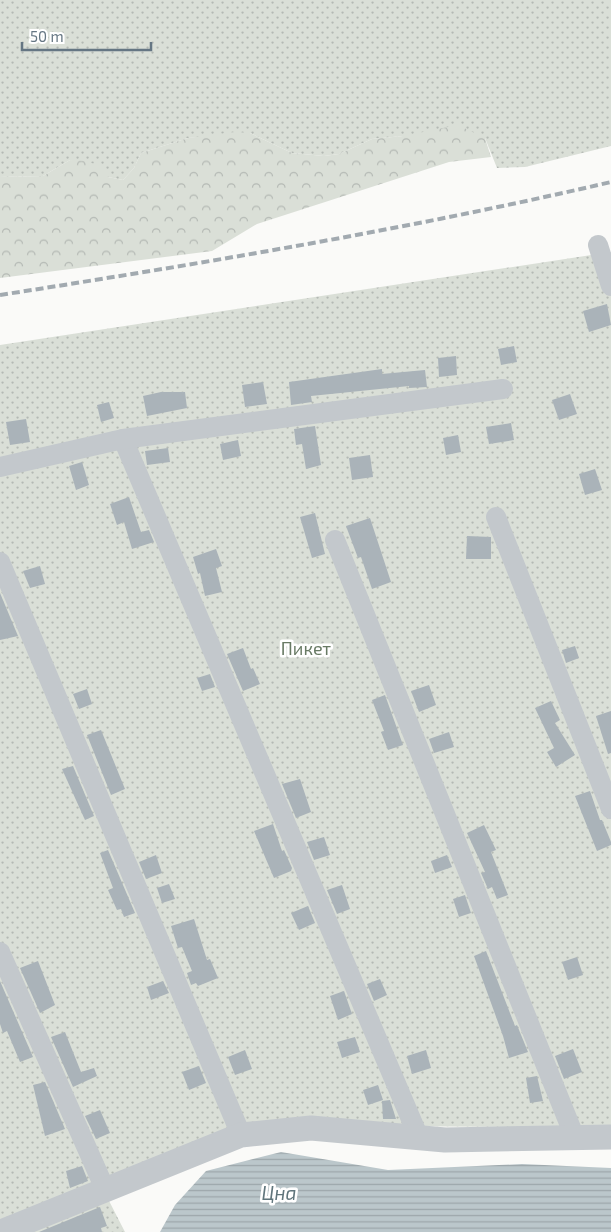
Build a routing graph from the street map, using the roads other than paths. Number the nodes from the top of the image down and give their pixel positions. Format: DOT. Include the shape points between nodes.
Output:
graph roads {
  1 [pos="598,245"];
  2 [pos="611,286"];
  3 [pos="503,389"];
  4 [pos="123,440"];
  5 [pos="0,467"];
  6 [pos="496,517"];
  7 [pos="335,540"];
  8 [pos="0,562"];
  9 [pos="611,809"];
  10 [pos="0,952"];
  11 [pos="241,1136"];
  12 [pos="611,1137"];
  13 [pos="419,1138"];
  14 [pos="575,1138"];
  15 [pos="105,1189"];
  16 [pos="1,1232"];
  1 -- 2 [label="street"];
  3 -- 4 [label="street"];
  4 -- 5 [label="street"];
  4 -- 13 [label="street"];
  6 -- 9 [label="street"];
  7 -- 14 [label="street"];
  8 -- 11 [label="street"];
  10 -- 15 [label="street"];
  11 -- 13 [label="street" via="310,1128"];
  11 -- 15 [label="street"];
  12 -- 14 [label="street"];
  13 -- 14 [label="street"];
  15 -- 16 [label="street"];
}
